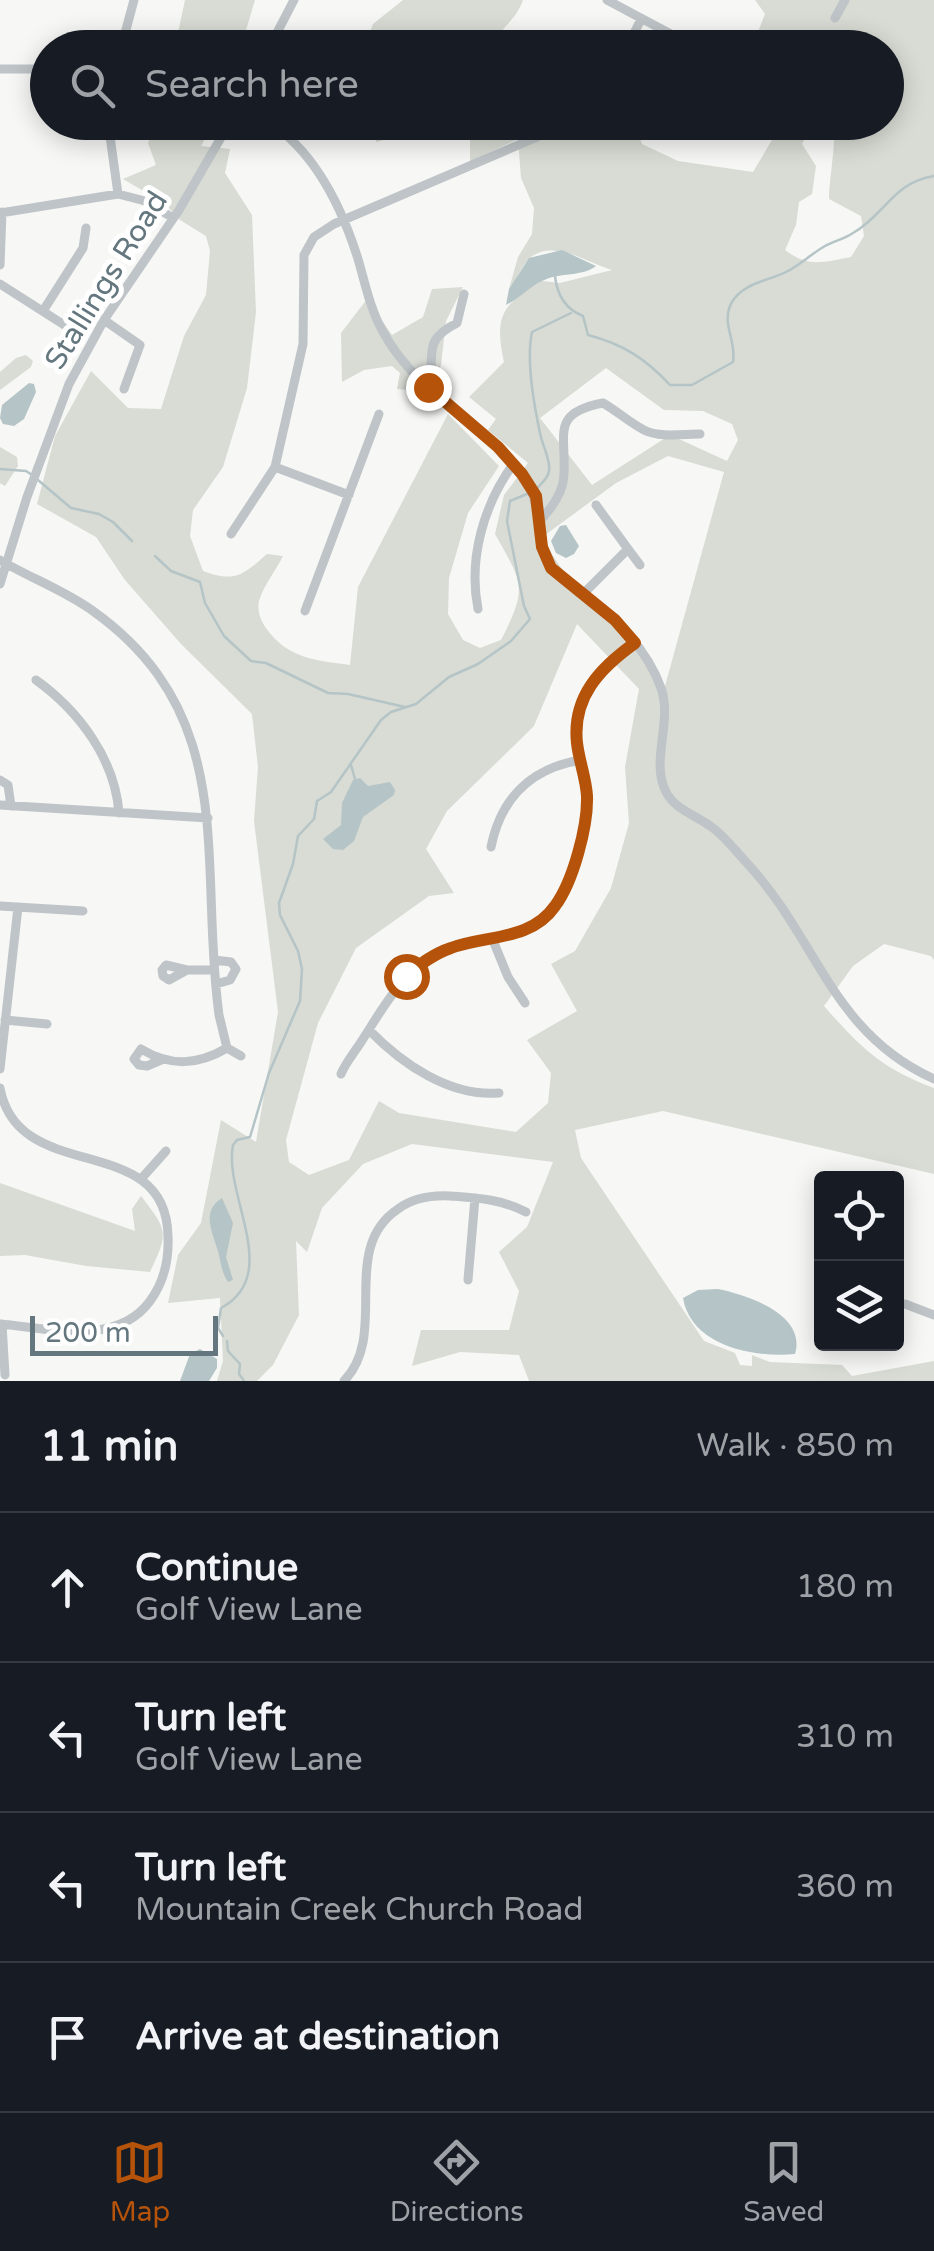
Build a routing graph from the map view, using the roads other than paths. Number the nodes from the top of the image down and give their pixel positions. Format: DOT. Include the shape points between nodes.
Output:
graph roads {
  1 [pos="134,0"];
  2 [pos="294,0"];
  3 [pos="607,0"];
  4 [pos="845,0"];
  5 [pos="641,18"];
  6 [pos="835,18"];
  7 [pos="126,30"];
  8 [pos="278,30"];
  9 [pos="635,30"];
  10 [pos="663,30"];
  11 [pos="0,69"];
  12 [pos="30,69"];
  13 [pos="110,140"];
  14 [pos="220,140"];
  15 [pos="291,140"];
  16 [pos="530,140"];
  17 [pos="118,194"];
  18 [pos="1,212"];
  19 [pos="174,218"];
  20 [pos="342,220"];
  21 [pos="86,228"];
  22 [pos="0,265"];
  23 [pos="0,284"];
  24 [pos="464,294"];
  25 [pos="44,311"];
  26 [pos="104,320"];
  27 [pos="69,328"];
  28 [pos="428,387"];
  29 [pos="124,389"];
  30 [pos="379,414"];
  31 [pos="700,434"];
  32 [pos="514,464"];
  33 [pos="275,467"];
  34 [pos="349,495"];
  35 [pos="596,505"];
  36 [pos="540,521"];
  37 [pos="230,534"];
  38 [pos="628,549"];
  39 [pos="3,562"];
  40 [pos="640,564"];
  41 [pos="0,584"];
  42 [pos="582,594"];
  43 [pos="478,608"];
  44 [pos="305,611"];
  45 [pos="635,643"];
  46 [pos="36,680"];
  47 [pos="580,760"];
  48 [pos="0,780"];
  49 [pos="6,806"];
  50 [pos="119,813"];
  51 [pos="208,818"];
  52 [pos="491,847"];
  53 [pos="0,906"];
  54 [pos="18,908"];
  55 [pos="83,911"];
  56 [pos="492,938"];
  57 [pos="214,965"];
  58 [pos="187,970"];
  59 [pos="216,984"];
  60 [pos="525,1002"];
  61 [pos="5,1020"];
  62 [pos="47,1024"];
  63 [pos="369,1030"];
  64 [pos="227,1048"];
  65 [pos="241,1056"];
  66 [pos="161,1060"];
  67 [pos="0,1069"];
  68 [pos="341,1074"];
  69 [pos="934,1079"];
  70 [pos="0,1088"];
  71 [pos="499,1093"];
  72 [pos="166,1151"];
  73 [pos="142,1178"];
  74 [pos="475,1198"];
  75 [pos="526,1212"];
  76 [pos="468,1280"];
  77 [pos="905,1304"];
  78 [pos="934,1315"];
  79 [pos="1,1324"];
  80 [pos="4,1375"];
  81 [pos="344,1381"];
  1 -- 7 [label="street"];
  2 -- 8 [label="street"];
  3 -- 5 [label="street"];
  4 -- 6 [label="street"];
  5 -- 9 [label="street"];
  5 -- 10 [label="street"];
  11 -- 12 [label="street"];
  13 -- 17 [label="street"];
  14 -- 19 [label="street, Stallings Road"];
  15 -- 20 [label="street" via="305,152"];
  16 -- 20 [label="street"];
  17 -- 18 [label="street"];
  17 -- 19 [label="street"];
  18 -- 22 [label="street"];
  19 -- 26 [label="street, Stallings Road"];
  20 -- 28 [label="street" via="382,330"];
  20 -- 33 [label="street" via="317,234 304,256 303,344"];
  21 -- 25 [label="street" via="83,248"];
  23 -- 25 [label="street"];
  24 -- 28 [label="street" via="456,323 430,348"];
  25 -- 27 [label="street"];
  26 -- 29 [label="street" via="140,345"];
  26 -- 39 [label="street, Stallings Road" via="70,384"];
  28 -- 32 [label="street"];
  30 -- 34 [label="street"];
  31 -- 36 [label="street" via="642,430 603,403 575,412 562,433 561,490"];
  32 -- 36 [label="street" via="536,496"];
  32 -- 43 [label="street" via="482,528"];
  33 -- 34 [label="street"];
  33 -- 37 [label="street"];
  34 -- 44 [label="street"];
  35 -- 38 [label="street"];
  36 -- 42 [label="street" via="548,564"];
  38 -- 40 [label="street"];
  38 -- 42 [label="street"];
  39 -- 41 [label="street, Stallings Road"];
  39 -- 51 [label="street" via="91,609 154,670 188,730"];
  42 -- 45 [label="street"];
  45 -- 47 [label="street" via="584,695 577,723"];
  45 -- 69 [label="street" via="665,700 661,773 669,798 719,833 768,887 864,1032"];
  46 -- 50 [label="street" via="91,734"];
  47 -- 52 [label="street" via="546,769 520,788 502,813"];
  47 -- 56 [label="street" via="586,821 560,898 534,926"];
  48 -- 49 [label="street" via="8,785"];
  49 -- 50 [label="street"];
  50 -- 51 [label="street"];
  51 -- 57 [label="street"];
  53 -- 54 [label="street"];
  54 -- 55 [label="street"];
  54 -- 61 [label="street"];
  56 -- 60 [label="street"];
  56 -- 63 [label="street" via="450,948 419,965"];
  57 -- 58 [label="street"];
  57 -- 59 [label="street"];
  57 -- 59 [label="street" via="228,960 236,970"];
  59 -- 64 [label="street"];
  61 -- 62 [label="street"];
  61 -- 67 [label="street"];
  63 -- 68 [label="street"];
  63 -- 71 [label="street" via="432,1078"];
  64 -- 65 [label="street"];
  64 -- 66 [label="street" via="196,1062"];
  70 -- 73 [label="street" via="10,1117 29,1138"];
  72 -- 73 [label="street"];
  73 -- 79 [label="street" via="161,1203 168,1234 162,1276 144,1309 102,1330"];
  74 -- 75 [label="street"];
  74 -- 76 [label="street"];
  74 -- 81 [label="street" via="422,1198 383,1222 368,1254 363,1349"];
  77 -- 78 [label="street"];
  79 -- 80 [label="street"];
}
